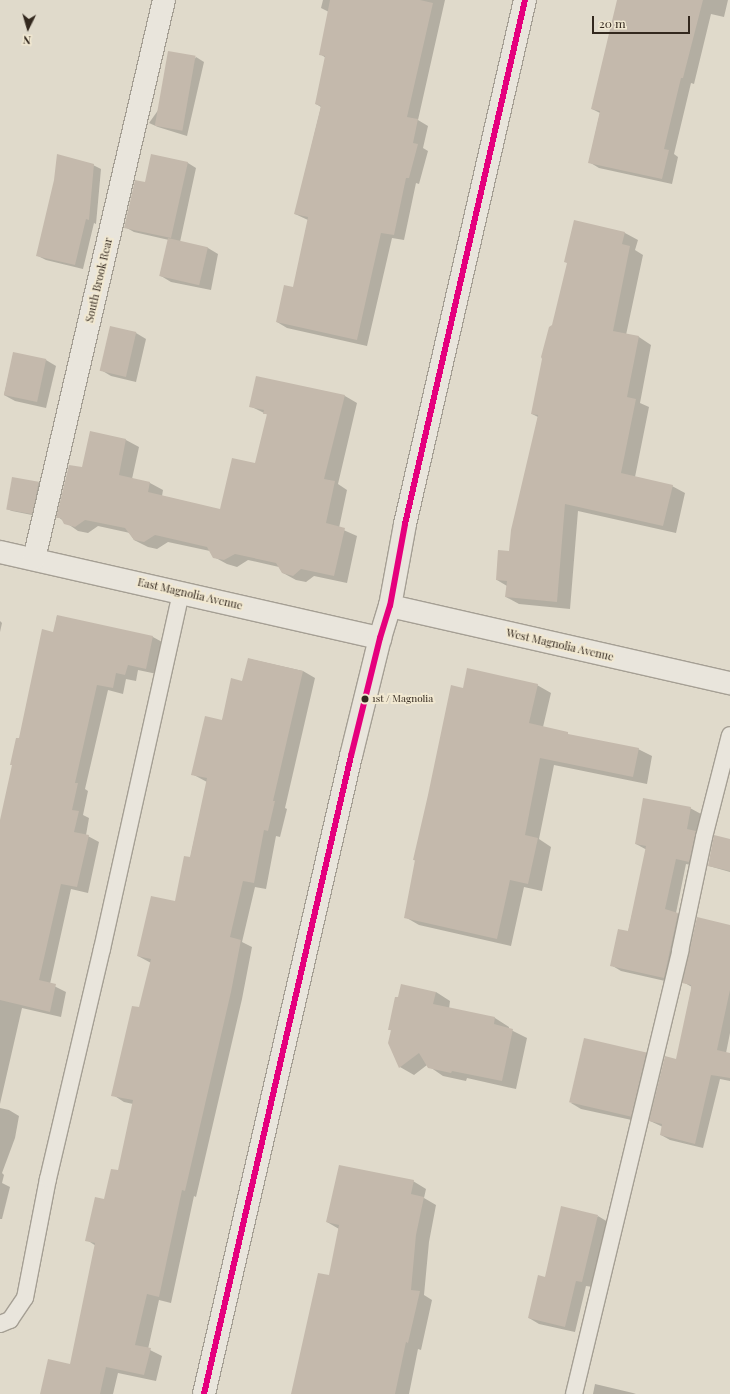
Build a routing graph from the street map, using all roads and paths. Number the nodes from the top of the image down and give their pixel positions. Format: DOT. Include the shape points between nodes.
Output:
graph roads {
  1 [pos="164,0"];
  2 [pos="525,0"];
  3 [pos="0,552"];
  4 [pos="34,559"];
  5 [pos="181,592"];
  6 [pos="390,606"];
  7 [pos="380,638"];
  8 [pos="730,683"];
  9 [pos="730,735"];
  10 [pos="0,1324"];
  11 [pos="204,1394"];
  12 [pos="574,1394"];
  1 -- 4 [label="street, South Brook Rear"];
  2 -- 6 [label="street" via="405,524"];
  3 -- 4 [label="street, East Magnolia Avenue"];
  4 -- 5 [label="street, East Magnolia Avenue"];
  5 -- 7 [label="street, East Magnolia Avenue"];
  5 -- 10 [label="lane" via="104,942 48,1179 25,1298 10,1320"];
  6 -- 7 [label="street"];
  6 -- 8 [label="street, West Magnolia Avenue"];
  7 -- 11 [label="street"];
  9 -- 12 [label="lane"];
}
